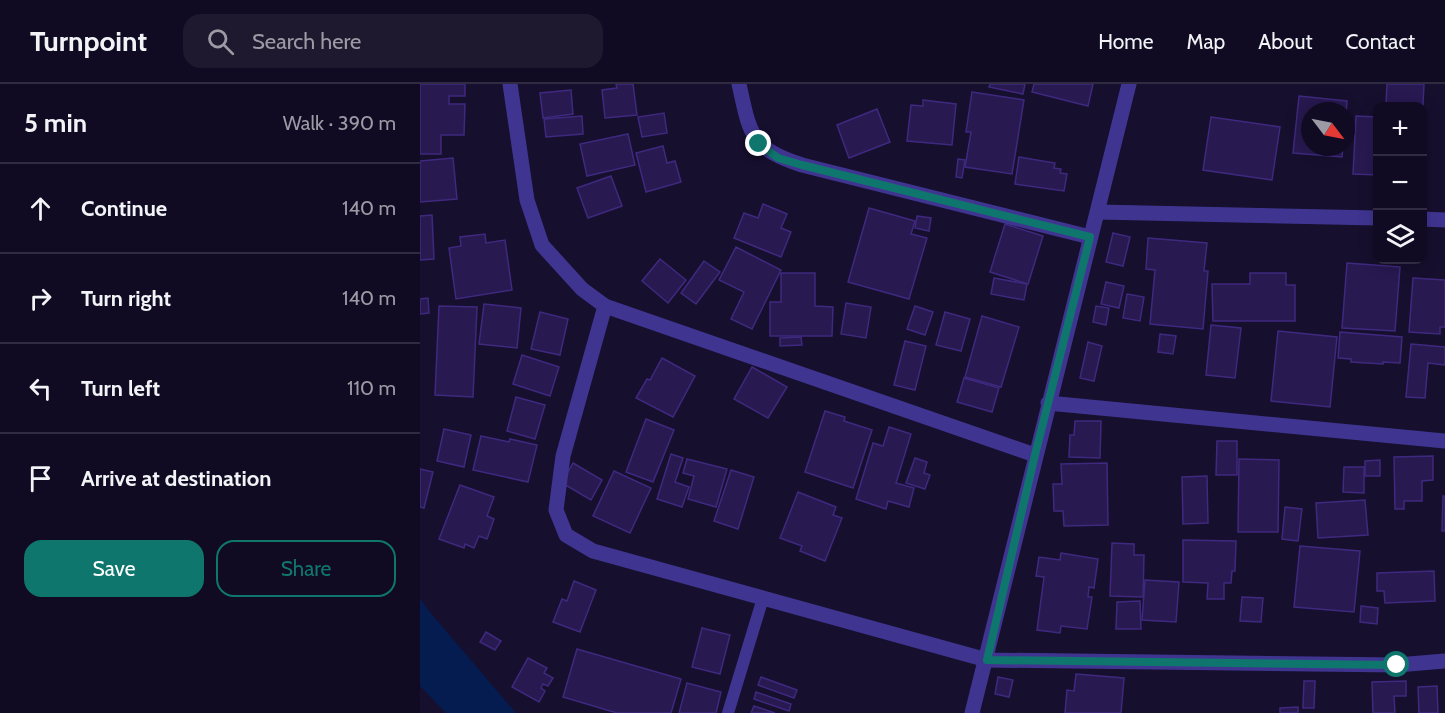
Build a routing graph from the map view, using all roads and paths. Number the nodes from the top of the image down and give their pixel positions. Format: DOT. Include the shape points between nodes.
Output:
graph roads {
  1 [pos="510,84"];
  2 [pos="739,84"];
  3 [pos="1129,84"];
  4 [pos="1098,212"];
  5 [pos="1373,218"];
  6 [pos="1427,219"];
  7 [pos="1445,220"];
  8 [pos="1090,237"];
  9 [pos="605,306"];
  10 [pos="1048,403"];
  11 [pos="1445,441"];
  12 [pos="1035,455"];
  13 [pos="763,598"];
  14 [pos="987,660"];
  15 [pos="1445,661"];
  16 [pos="728,713"];
  17 [pos="972,713"];
  1 -- 9 [label="street" via="527,200 542,245 582,289"];
  2 -- 8 [label="street" via="749,128 759,144 778,158"];
  3 -- 4 [label="street"];
  4 -- 5 [label="street"];
  4 -- 8 [label="street"];
  6 -- 7 [label="street"];
  8 -- 10 [label="street"];
  9 -- 12 [label="street"];
  9 -- 13 [label="street" via="563,456 556,510 566,535 593,551"];
  10 -- 11 [label="street"];
  10 -- 12 [label="street"];
  12 -- 14 [label="street"];
  13 -- 14 [label="street"];
  13 -- 16 [label="lane"];
  14 -- 15 [label="street" via="1397,665"];
  14 -- 17 [label="street"];
}
